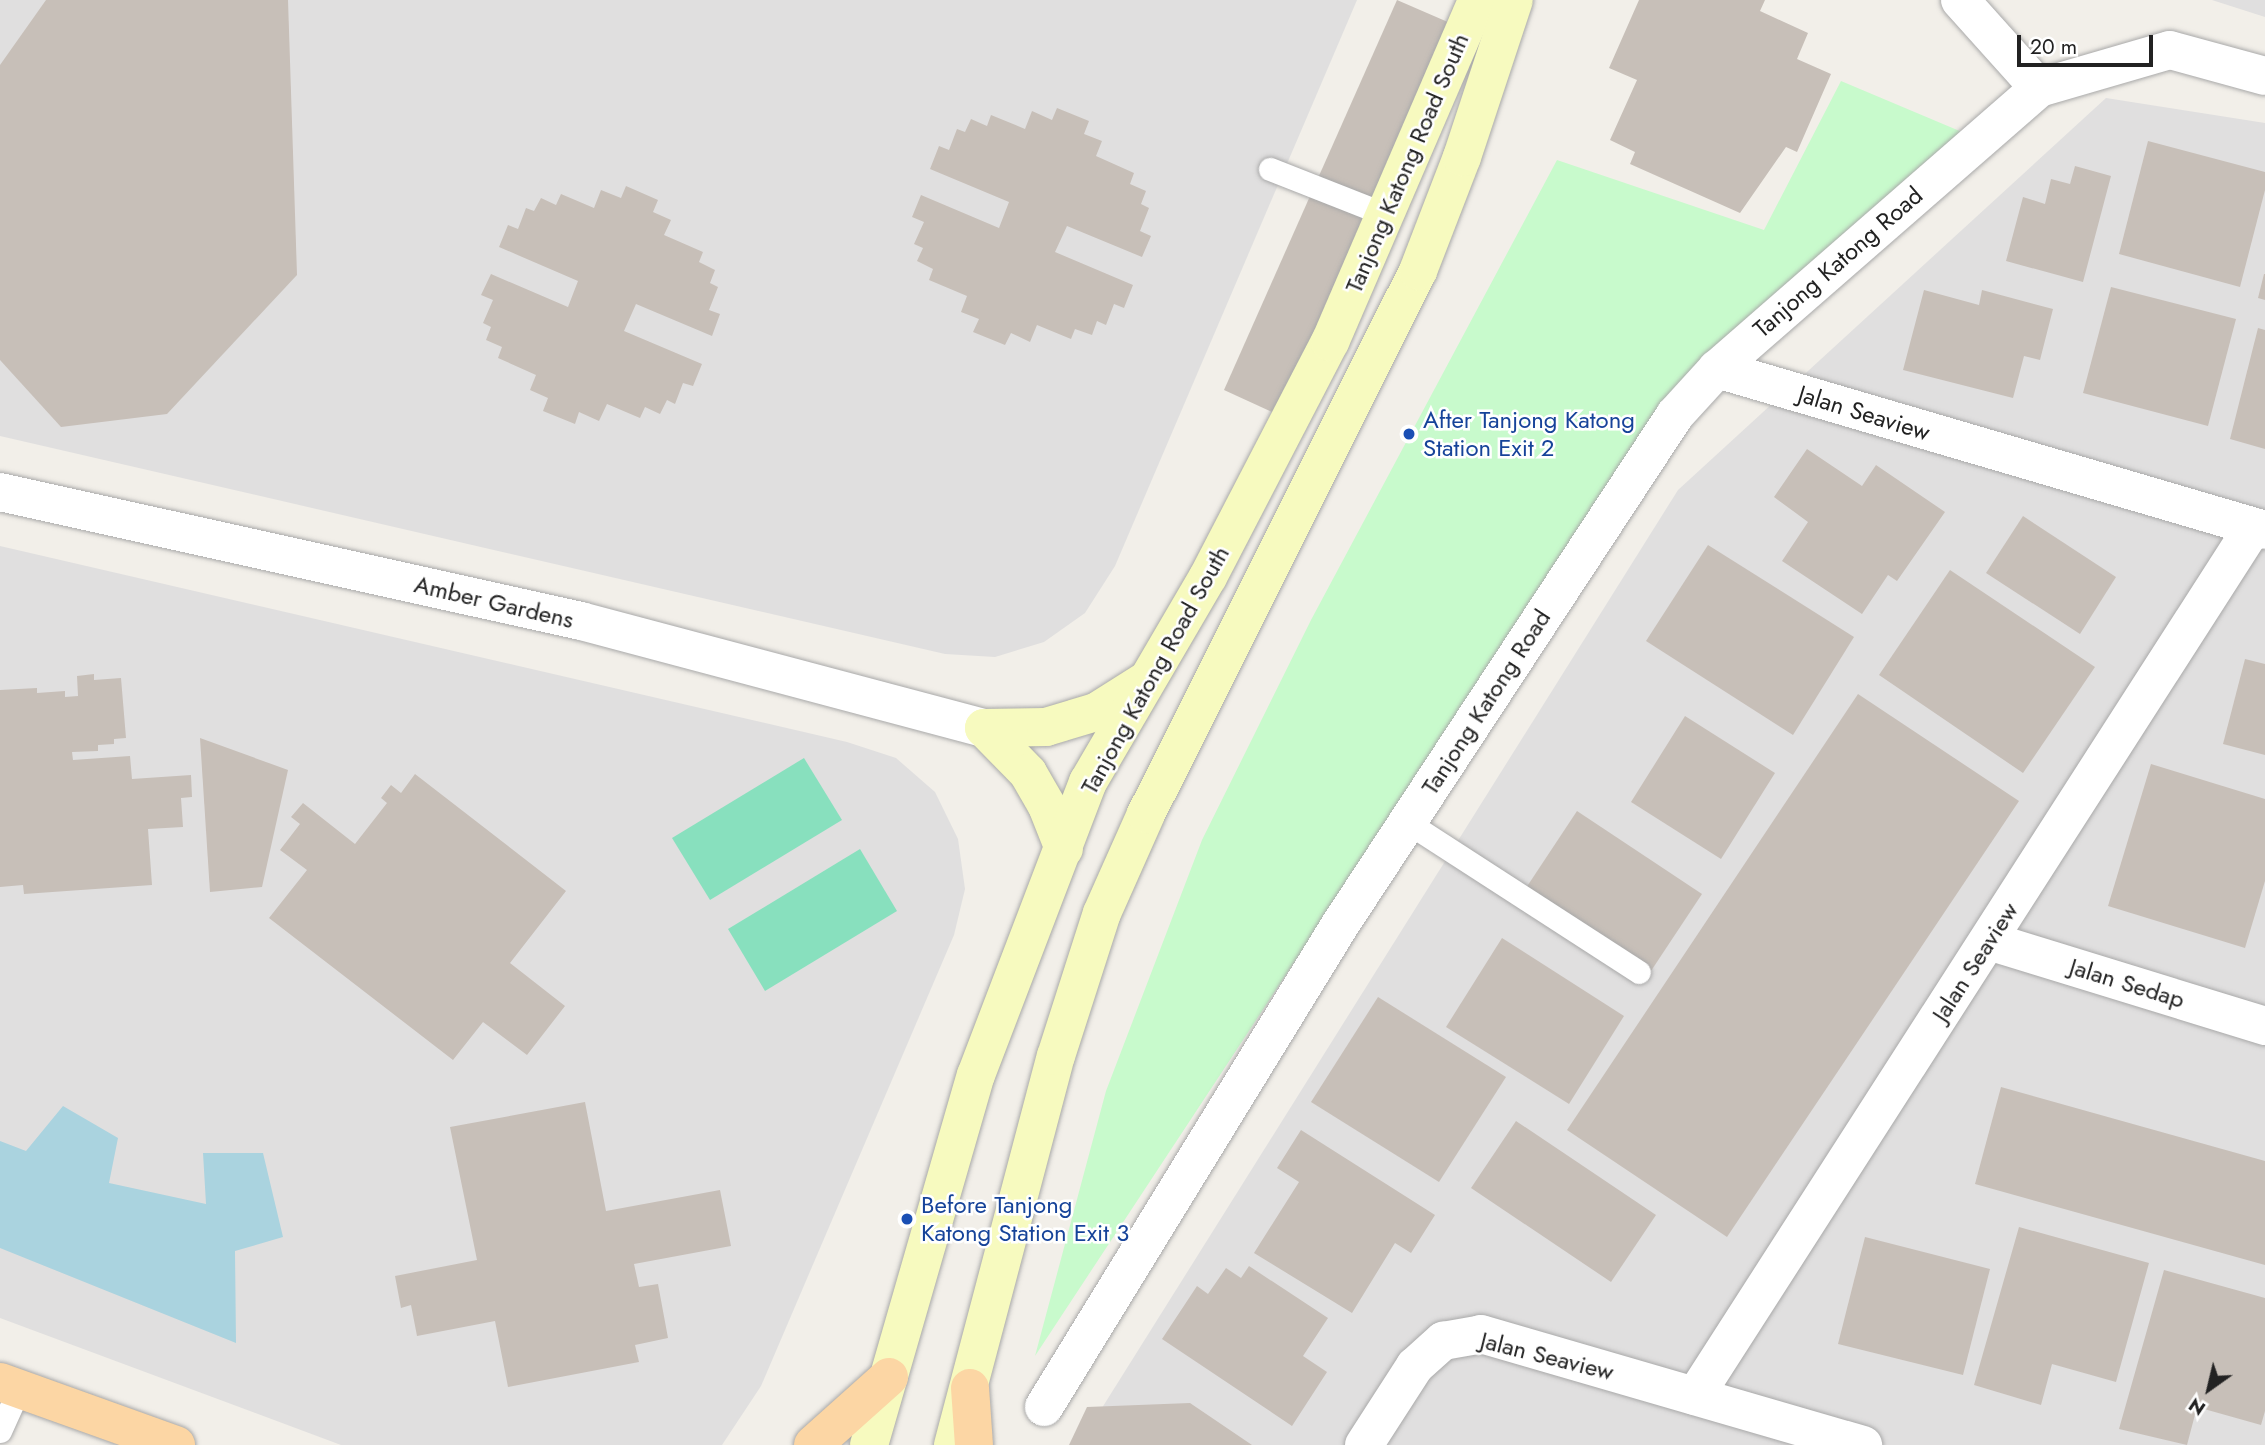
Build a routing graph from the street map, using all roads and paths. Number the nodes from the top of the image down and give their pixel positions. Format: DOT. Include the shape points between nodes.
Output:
graph roads {
  1 [pos="1477,0"];
  2 [pos="1514,0"];
  3 [pos="1960,0"];
  4 [pos="2265,76"];
  5 [pos="2039,88"];
  6 [pos="1270,169"];
  7 [pos="1384,214"];
  8 [pos="1717,369"];
  9 [pos="0,492"];
  10 [pos="2259,528"];
  11 [pos="1152,677"];
  12 [pos="984,728"];
  13 [pos="1407,822"];
  14 [pos="1064,849"];
  15 [pos="1990,940"];
  16 [pos="1639,972"];
  17 [pos="2265,1026"];
  18 [pos="889,1377"];
  19 [pos="10,1385"];
  20 [pos="970,1388"];
  21 [pos="1695,1396"];
  22 [pos="1044,1408"];
  23 [pos="0,1431"];
  24 [pos="177,1445"];
  25 [pos="813,1445"];
  26 [pos="869,1445"];
  27 [pos="953,1445"];
  28 [pos="974,1445"];
  29 [pos="1364,1445"];
  30 [pos="1863,1445"];
  1 -- 7 [label="main road, Tanjong Katong Road South"];
  2 -- 20 [label="main road, Tanjong Katong Road South" via="1418,271 1146,814 1102,913 1056,1056"];
  3 -- 5 [label="street"];
  4 -- 5 [label="street" via="2170,50"];
  5 -- 8 [label="street, Tanjong Katong Road"];
  6 -- 7 [label="lane"];
  7 -- 11 [label="main road, Tanjong Katong Road South" via="1330,342"];
  8 -- 10 [label="street, Jalan Seaview"];
  8 -- 13 [label="street, Tanjong Katong Road" via="1644,458"];
  9 -- 12 [label="street, Amber Gardens" via="581,621"];
  10 -- 15 [label="street, Jalan Seaview"];
  11 -- 12 [label="main road" via="1096,712 1045,727"];
  11 -- 14 [label="main road, Tanjong Katong Road South" via="1088,782"];
  12 -- 14 [label="main road" via="1028,773"];
  13 -- 16 [label="lane"];
  13 -- 22 [label="street, Tanjong Katong Road"];
  14 -- 18 [label="main road, Tanjong Katong Road South" via="976,1075"];
  15 -- 17 [label="street, Jalan Sedap"];
  15 -- 21 [label="street, Jalan Seaview"];
  18 -- 25 [label="main road"];
  18 -- 26 [label="main road, Tanjong Katong Road South"];
  19 -- 23 [label="lane"];
  19 -- 24 [label="main road"];
  20 -- 27 [label="main road, Tanjong Katong Road South"];
  20 -- 28 [label="main road"];
  21 -- 29 [label="street, Jalan Seaview" via="1481,1334 1443,1341 1415,1366"];
  21 -- 30 [label="street, Jalan Seaview"];
}
